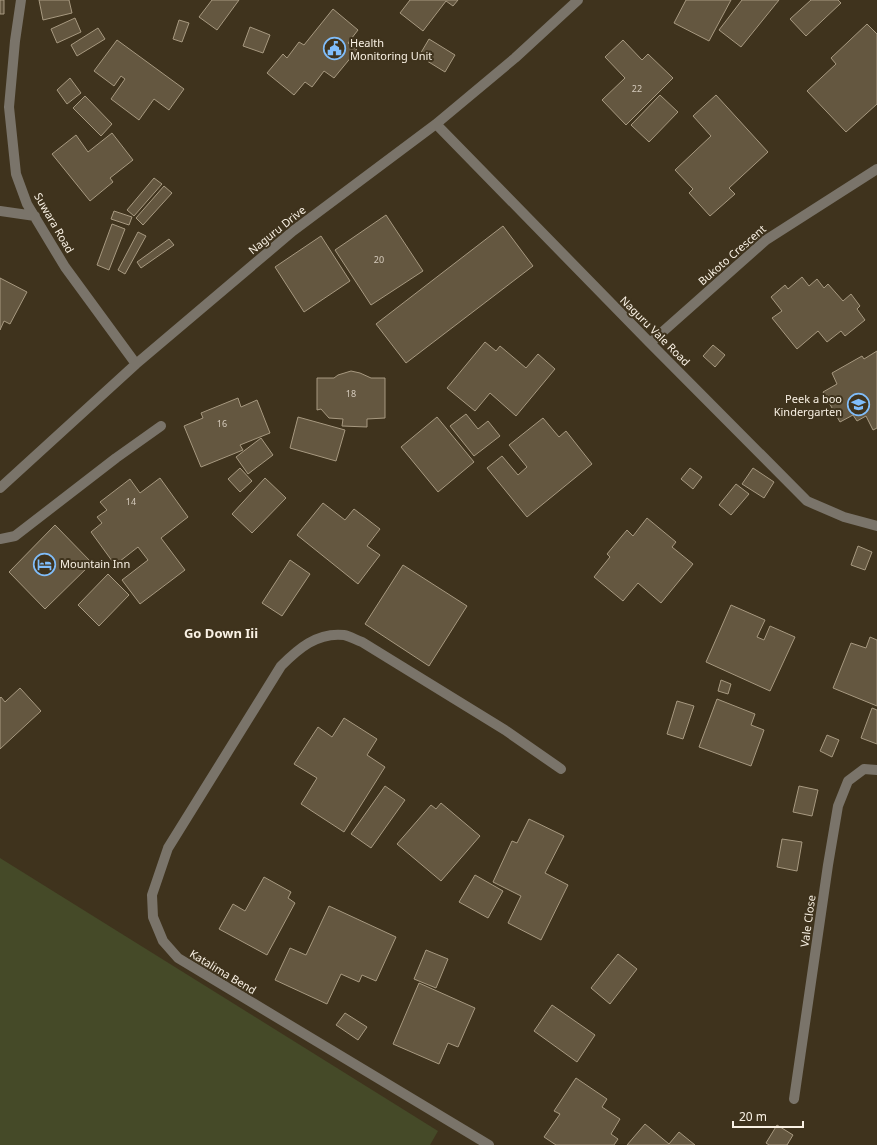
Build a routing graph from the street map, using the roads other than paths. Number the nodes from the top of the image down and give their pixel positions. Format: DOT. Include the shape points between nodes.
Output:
graph roads {
  1 [pos="21,0"];
  2 [pos="578,0"];
  3 [pos="436,124"];
  4 [pos="877,169"];
  5 [pos="0,211"];
  6 [pos="35,216"];
  7 [pos="650,343"];
  8 [pos="136,364"];
  9 [pos="161,426"];
  10 [pos="0,488"];
  11 [pos="877,526"];
  12 [pos="0,539"];
  13 [pos="561,769"];
  14 [pos="877,770"];
  15 [pos="794,1099"];
  16 [pos="489,1145"];
  1 -- 6 [label="street, Suwara Road" via="9,107 16,174 27,204"];
  2 -- 3 [label="street, Naguru Drive" via="515,58"];
  3 -- 7 [label="street, Naguru Vale Road"];
  3 -- 8 [label="street, Naguru Drive" via="293,231"];
  4 -- 7 [label="street, Bukoto Crescent" via="766,240"];
  5 -- 6 [label="street"];
  6 -- 8 [label="street, Suwara Road" via="65,266"];
  7 -- 11 [label="street, Naguru Vale Road" via="807,501 844,517"];
  8 -- 10 [label="street, Naguru Drive"];
  9 -- 12 [label="street" via="15,536"];
  13 -- 16 [label="street, Katalima Bend" via="505,730 362,642 345,636 327,635 310,641 281,666 168,848 152,895 153,917 163,941 178,958"];
  14 -- 15 [label="street, Vale Close" via="864,769 848,781 838,806"];
}
